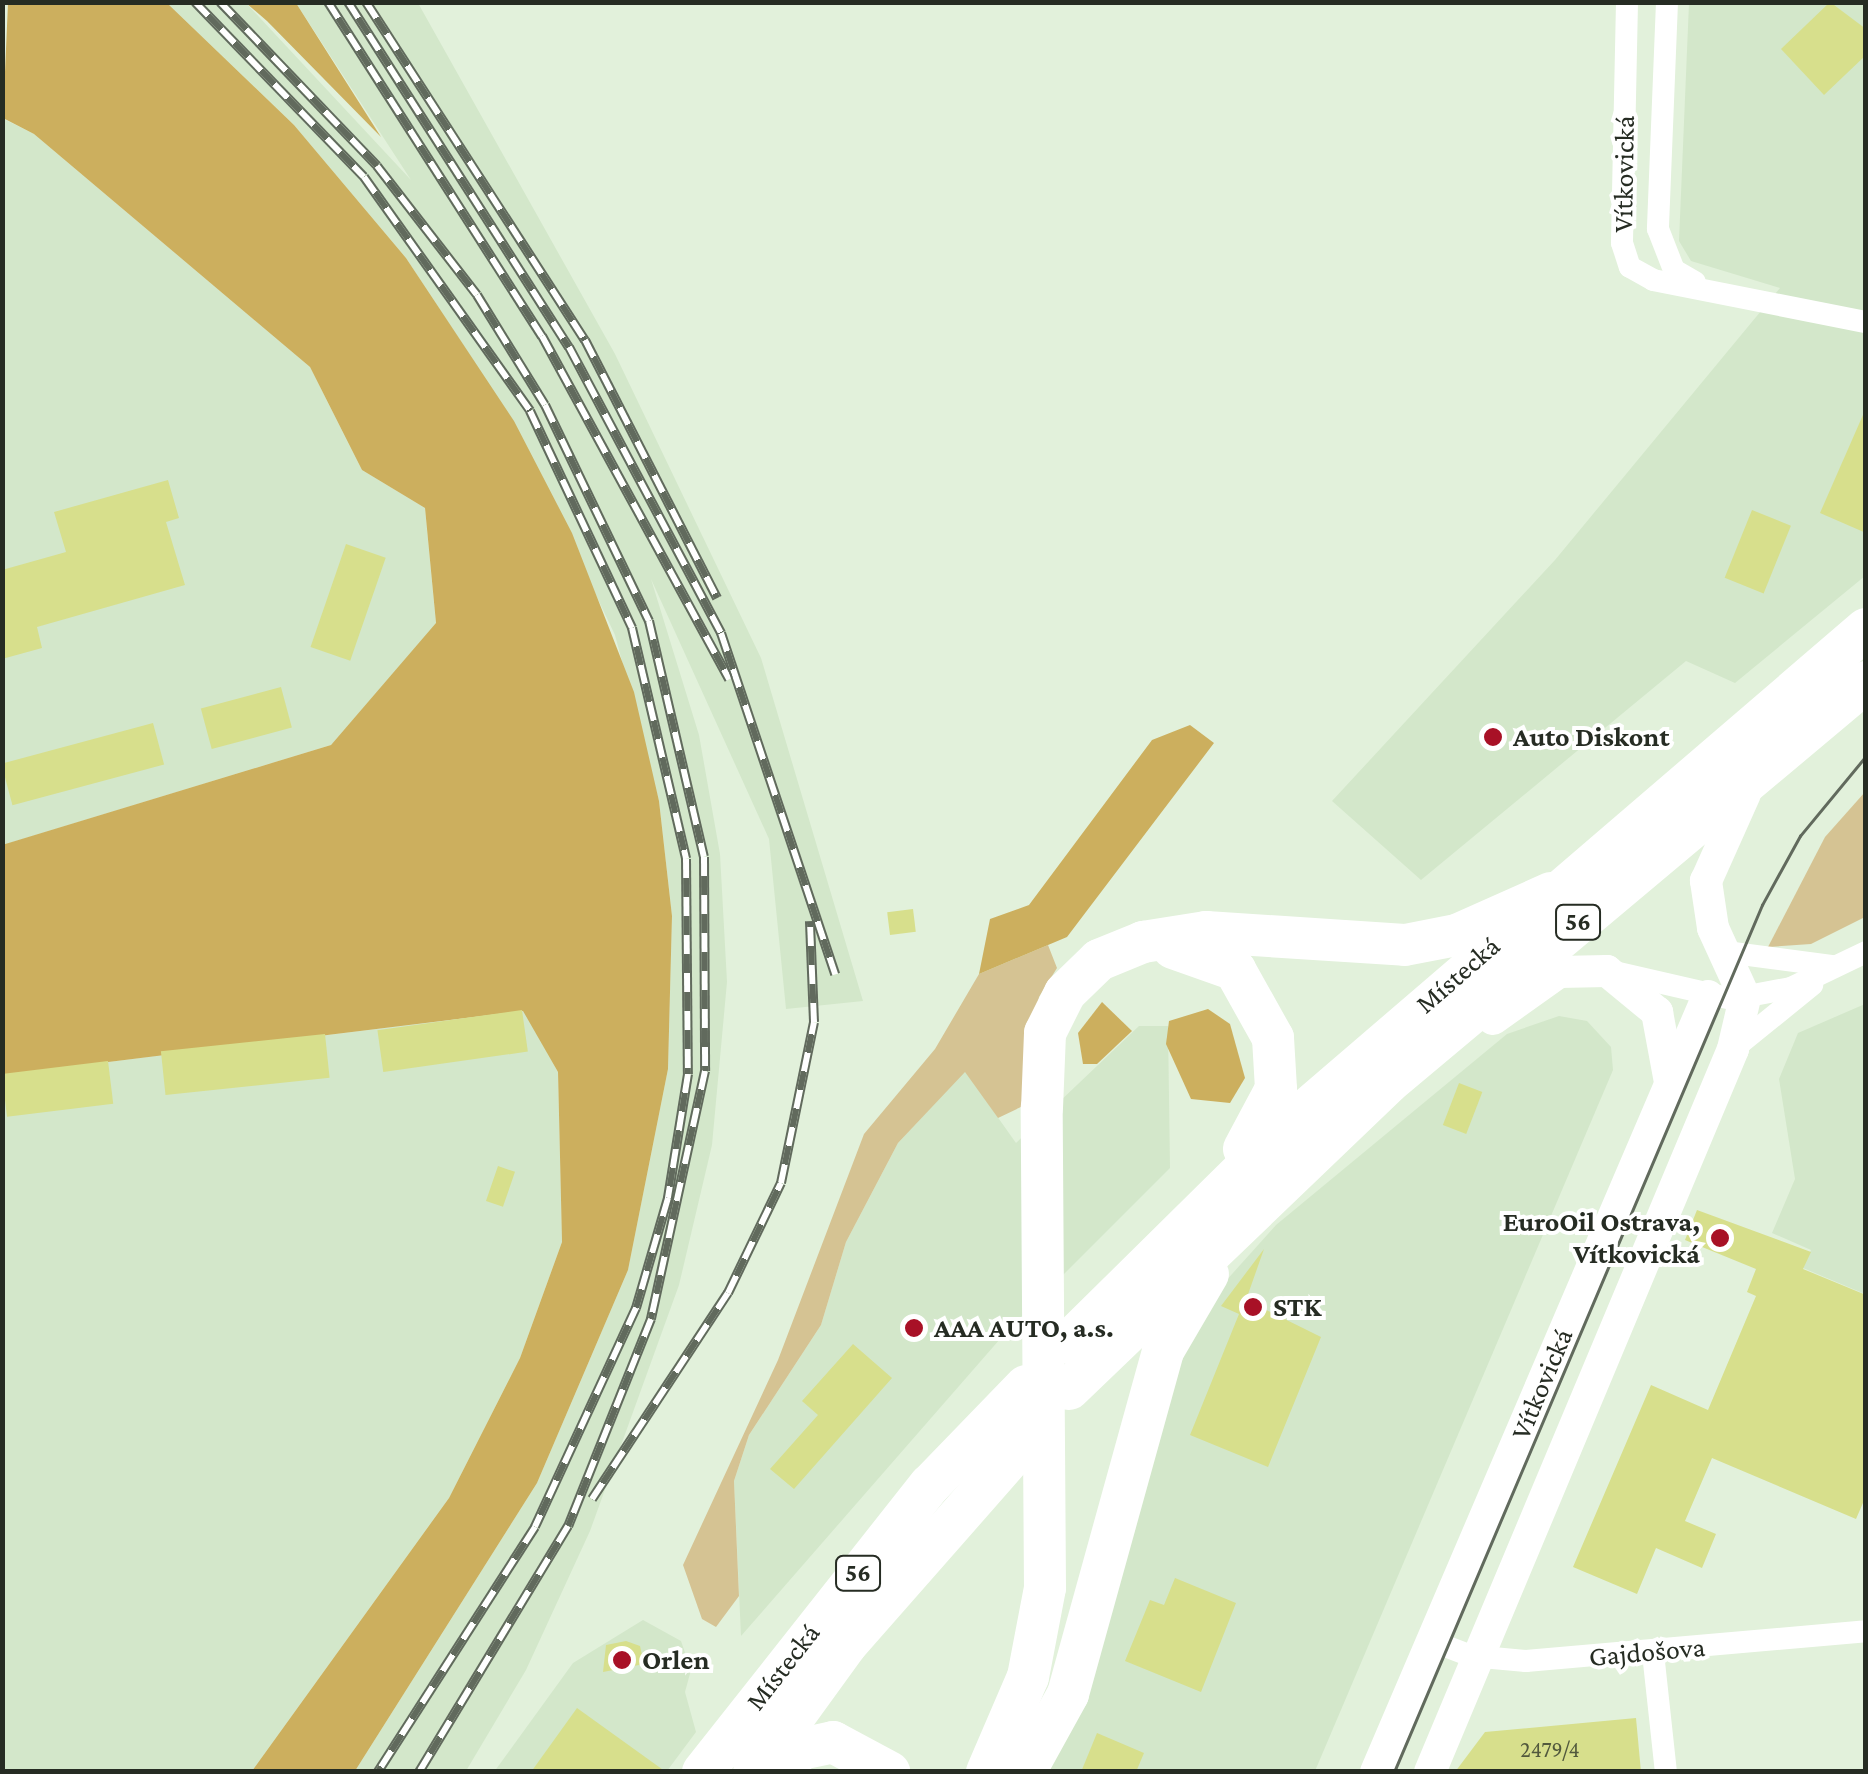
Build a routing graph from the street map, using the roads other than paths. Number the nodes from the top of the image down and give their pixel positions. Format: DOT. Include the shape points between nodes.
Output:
graph roads {
  1 [pos="1628,2"];
  2 [pos="1667,2"];
  3 [pos="1703,286"];
  4 [pos="1866,322"];
  5 [pos="1866,629"];
  6 [pos="1866,682"];
  7 [pos="1768,761"];
  8 [pos="1551,894"];
  9 [pos="1143,942"];
  10 [pos="1726,952"];
  11 [pos="1856,959"];
  12 [pos="1607,970"];
  13 [pos="1822,976"];
  14 [pos="1708,996"];
  15 [pos="1745,998"];
  16 [pos="1732,1049"];
  17 [pos="1388,1083"];
  18 [pos="1670,1087"];
  19 [pos="1220,1216"];
  20 [pos="1068,1342"];
  21 [pos="1026,1386"];
  22 [pos="1069,1390"];
  23 [pos="1028,1439"];
  24 [pos="1866,1632"];
  25 [pos="1432,1641"];
  26 [pos="1653,1653"];
  27 [pos="1470,1656"];
  28 [pos="703,1772"];
  29 [pos="754,1772"];
  30 [pos="778,1772"];
  31 [pos="888,1772"];
  32 [pos="987,1772"];
  33 [pos="1025,1772"];
  34 [pos="1376,1772"];
  35 [pos="1430,1772"];
  36 [pos="1666,1772"];
  1 -- 3 [label="street, Vítkovická" via="1622,243 1630,267 1652,280"];
  2 -- 3 [label="street, Vítkovická" via="1658,228 1674,270"];
  3 -- 4 [label="street, Vítkovická"];
  5 -- 8 [label="highway, Místecká / 56"];
  6 -- 7 [label="highway, Místecká / 56"];
  7 -- 10 [label="street" via="1724,824 1706,881"];
  7 -- 17 [label="highway, Místecká / 56"];
  8 -- 9 [label="highway" via="1457,936 1406,945 1206,932"];
  8 -- 19 [label="highway, Místecká / 56"];
  9 -- 19 [label="highway" via="1236,970 1272,1038 1276,1089"];
  9 -- 32 [label="highway" via="1099,960 1064,993 1046,1033 1050,1496 1038,1634"];
  10 -- 11 [label="street"];
  10 -- 15 [label="street"];
  11 -- 13 [label="street"];
  12 -- 14 [label="street"];
  12 -- 17 [label="street" via="1559,972 1428,1069"];
  12 -- 18 [label="street" via="1657,1012"];
  13 -- 15 [label="street"];
  13 -- 16 [label="street"];
  14 -- 15 [label="street"];
  14 -- 18 [label="street, Vítkovická"];
  15 -- 16 [label="street, Vítkovická"];
  16 -- 27 [label="street, Vítkovická"];
  17 -- 19 [label="highway, Místecká / 56"];
  18 -- 25 [label="street, Vítkovická"];
  19 -- 20 [label="highway, Místecká / 56"];
  19 -- 22 [label="highway, Místecká / 56"];
  19 -- 33 [label="highway" via="1163,1352 1068,1694"];
  21 -- 28 [label="highway, Místecká / 56" via="930,1485"];
  23 -- 29 [label="highway, Místecká / 56" via="846,1644"];
  24 -- 26 [label="street, Gajdošova"];
  25 -- 27 [label="street, Gajdošova"];
  25 -- 34 [label="street, Vítkovická"];
  26 -- 27 [label="street, Gajdošova"];
  26 -- 36 [label="street"];
  27 -- 35 [label="street, Vítkovická"];
  30 -- 31 [label="highway" via="800,1748 833,1742"];
}
